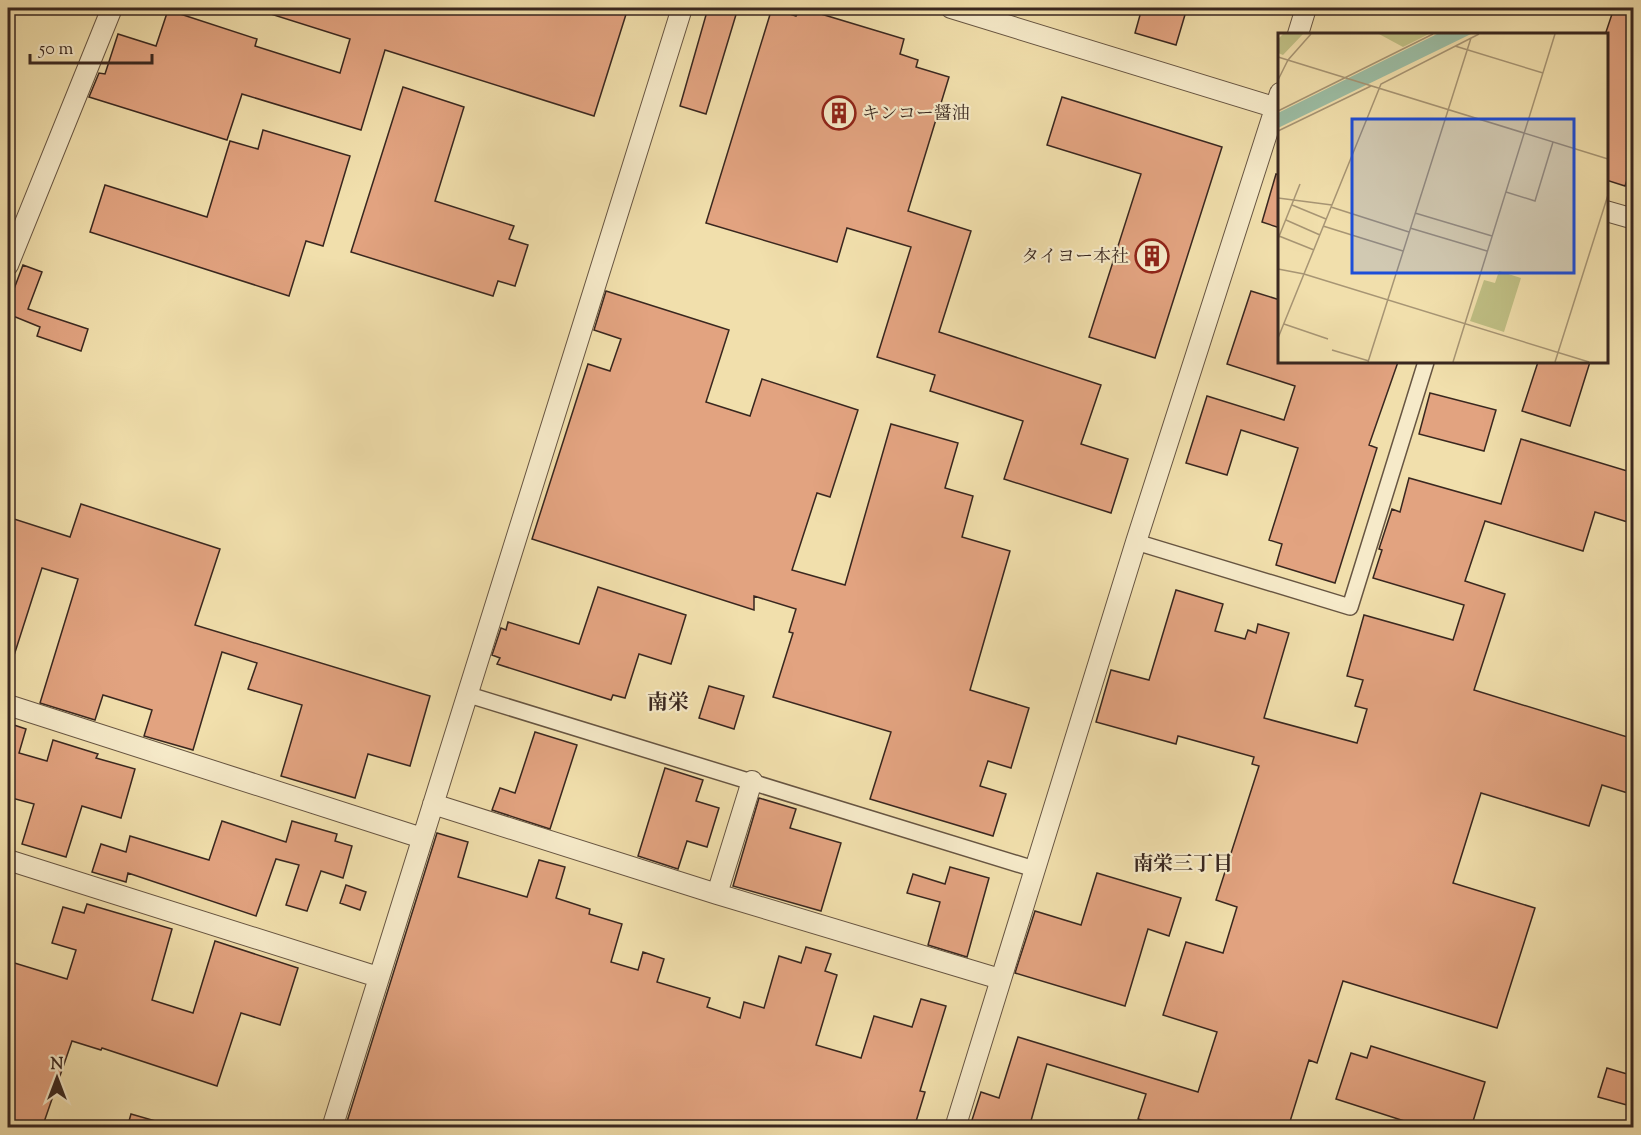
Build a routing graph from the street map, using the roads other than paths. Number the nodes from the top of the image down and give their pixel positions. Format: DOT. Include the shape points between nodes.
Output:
graph roads {
  1 [pos="112,8"];
  2 [pos="682,8"];
  3 [pos="951,8"];
  4 [pos="1306,8"];
  5 [pos="1298,33"];
  6 [pos="1278,104"];
  7 [pos="1608,212"];
  8 [pos="1634,219"];
  9 [pos="8,265"];
  10 [pos="1426,363"];
  11 [pos="1136,542"];
  12 [pos="470,694"];
  13 [pos="8,705"];
  14 [pos="752,781"];
  15 [pos="433,804"];
  16 [pos="422,838"];
  17 [pos="8,860"];
  18 [pos="1034,868"];
  19 [pos="717,894"];
  20 [pos="378,977"];
  21 [pos="1000,979"];
  22 [pos="332,1128"];
  23 [pos="955,1128"];
  1 -- 9 [label="street"];
  2 -- 12 [label="street"];
  3 -- 6 [label="street"];
  4 -- 5 [label="street"];
  6 -- 11 [label="street"];
  7 -- 8 [label="street"];
  10 -- 11 [label="street" via="1350,607"];
  11 -- 18 [label="street"];
  12 -- 14 [label="street"];
  12 -- 15 [label="street"];
  13 -- 16 [label="street"];
  14 -- 18 [label="street"];
  14 -- 19 [label="street"];
  15 -- 16 [label="street"];
  15 -- 19 [label="street"];
  16 -- 20 [label="street"];
  17 -- 20 [label="street"];
  18 -- 21 [label="street"];
  19 -- 21 [label="street"];
  20 -- 22 [label="street"];
  21 -- 23 [label="street"];
}
